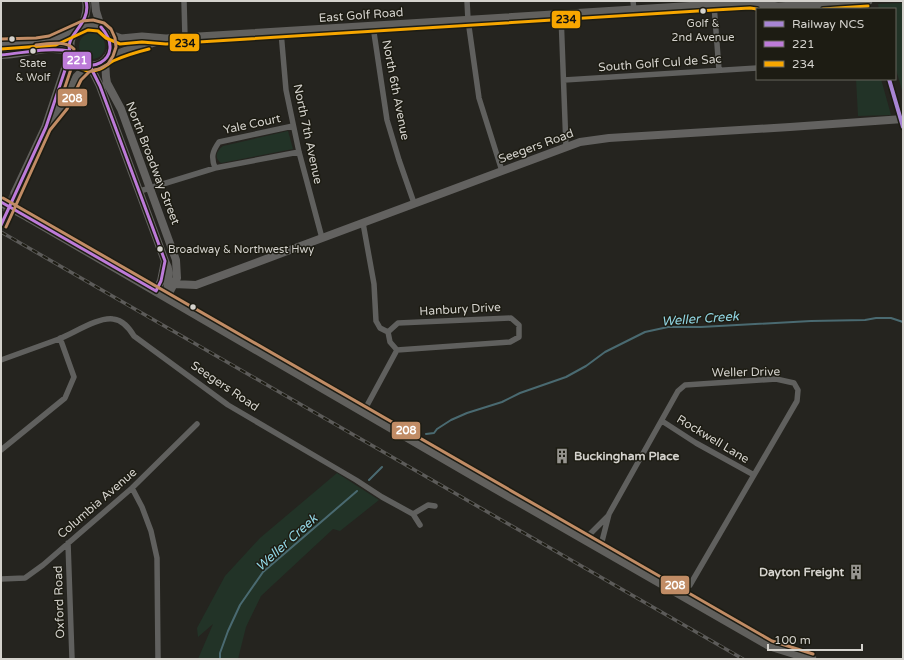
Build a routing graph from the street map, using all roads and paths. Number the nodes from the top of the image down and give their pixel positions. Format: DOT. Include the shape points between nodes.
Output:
graph roads {
  1 [pos="86,1"];
  2 [pos="95,1"];
  3 [pos="184,1"];
  4 [pos="467,1"];
  5 [pos="760,1"];
  6 [pos="868,1"];
  7 [pos="750,4"];
  8 [pos="633,5"];
  9 [pos="714,5"];
  10 [pos="561,15"];
  11 [pos="468,20"];
  12 [pos="373,26"];
  13 [pos="101,27"];
  14 [pos="79,28"];
  15 [pos="281,32"];
  16 [pos="108,34"];
  17 [pos="185,38"];
  18 [pos="166,39"];
  19 [pos="1,44"];
  20 [pos="71,51"];
  21 [pos="1,55"];
  22 [pos="106,59"];
  23 [pos="89,66"];
  24 [pos="756,68"];
  25 [pos="719,70"];
  26 [pos="564,80"];
  27 [pos="903,119"];
  28 [pos="293,126"];
  29 [pos="46,127"];
  30 [pos="566,147"];
  31 [pos="299,152"];
  32 [pos="215,168"];
  33 [pos="502,170"];
  34 [pos="151,188"];
  35 [pos="140,191"];
  36 [pos="15,193"];
  37 [pos="1,202"];
  38 [pos="414,203"];
  39 [pos="364,223"];
  40 [pos="322,238"];
  41 [pos="165,261"];
  42 [pos="177,272"];
  43 [pos="174,284"];
  44 [pos="196,285"];
  45 [pos="156,291"];
  46 [pos="167,297"];
  47 [pos="388,332"];
  48 [pos="60,338"];
  49 [pos="397,350"];
  50 [pos="1,360"];
  51 [pos="364,411"];
  52 [pos="662,421"];
  53 [pos="197,424"];
  54 [pos="1,450"];
  55 [pos="754,476"];
  56 [pos="132,488"];
  57 [pos="435,506"];
  58 [pos="413,514"];
  59 [pos="610,514"];
  60 [pos="420,525"];
  61 [pos="585,540"];
  62 [pos="68,543"];
  63 [pos="600,549"];
  64 [pos="1,579"];
  65 [pos="690,585"];
  66 [pos="72,659"];
  67 [pos="158,659"];
  68 [pos="812,659"];
  1 -- 14 [label="street" via="87,12"];
  2 -- 13 [label="street"];
  3 -- 17 [label="street"];
  4 -- 11 [label="street"];
  5 -- 7 [label="main road, East Golf Road"];
  6 -- 7 [label="main road, East Golf Road" via="778,7"];
  7 -- 9 [label="main road, East Golf Road"];
  8 -- 9 [label="main road, East Golf Road"];
  8 -- 10 [label="main road, East Golf Road"];
  9 -- 25 [label="street"];
  10 -- 11 [label="main road, East Golf Road"];
  10 -- 26 [label="street"];
  11 -- 12 [label="main road, East Golf Road"];
  11 -- 33 [label="street" via="479,98"];
  12 -- 15 [label="main road, East Golf Road"];
  12 -- 38 [label="street, North 6th Avenue" via="387,120"];
  13 -- 14 [label="main road" via="87,25"];
  13 -- 16 [label="main road"];
  14 -- 19 [label="street" via="55,40"];
  14 -- 20 [label="main road" via="72,35"];
  15 -- 17 [label="main road, East Golf Road"];
  15 -- 28 [label="street, North 7th Avenue" via="286,90"];
  16 -- 18 [label="main road, East Golf Road" via="121,39"];
  16 -- 22 [label="main road" via="111,46"];
  17 -- 18 [label="main road, East Golf Road"];
  18 -- 22 [label="main road, East Golf Road"];
  20 -- 21 [label="street" via="48,48"];
  20 -- 23 [label="main road" via="74,59"];
  20 -- 29 [label="main road"];
  22 -- 23 [label="main road" via="95,66"];
  22 -- 34 [label="street, North Broadway Street" via="108,83 121,109"];
  23 -- 29 [label="main road" via="77,77 63,106"];
  23 -- 35 [label="street, North Broadway Street" via="100,86"];
  24 -- 25 [label="street, South Golf Cul de Sac"];
  25 -- 26 [label="street, South Golf Cul de Sac"];
  26 -- 30 [label="street"];
  27 -- 30 [label="street, Seegers Road" via="608,138"];
  28 -- 31 [label="street, North 7th Avenue"];
  28 -- 32 [label="street, Yale Court" via="218,142 213,150 212,160"];
  29 -- 36 [label="main road"];
  30 -- 33 [label="street, Seegers Road"];
  31 -- 32 [label="street"];
  31 -- 40 [label="street, North 7th Avenue"];
  32 -- 34 [label="street"];
  33 -- 38 [label="street, Seegers Road"];
  34 -- 35 [label="street"];
  34 -- 42 [label="street, North Broadway Street" via="176,260"];
  35 -- 41 [label="street, North Broadway Street"];
  37 -- 45 [label="main road, bridge"];
  38 -- 39 [label="street, Seegers Road"];
  39 -- 40 [label="street, Seegers Road"];
  39 -- 47 [label="street" via="374,284 376,321 380,328"];
  40 -- 44 [label="street, Seegers Road"];
  41 -- 45 [label="street"];
  41 -- 46 [label="street, North Broadway Street" via="169,268"];
  42 -- 43 [label="street, North Broadway Street"];
  42 -- 44 [label="street"];
  43 -- 44 [label="street, Seegers Road"];
  43 -- 46 [label="street, North Broadway Street"];
  45 -- 46 [label="main road"];
  46 -- 51 [label="main road"];
  47 -- 49 [label="street" via="390,342"];
  47 -- 49 [label="street, Hanbury Drive" via="398,323 511,318 519,325 519,337 510,342"];
  48 -- 50 [label="street, Seegers Road"];
  48 -- 54 [label="street" via="74,377 65,398"];
  48 -- 58 [label="street, Seegers Road" via="102,320 113,319 122,322 134,336 228,405"];
  49 -- 51 [label="street"];
  51 -- 61 [label="main road"];
  52 -- 55 [label="street, Rockwell Lane"];
  52 -- 55 [label="street, Weller Drive" via="678,391 685,385 776,380 794,383 798,390 797,401"];
  52 -- 59 [label="street"];
  53 -- 56 [label="street, Columbia Avenue"];
  55 -- 65 [label="street"];
  56 -- 62 [label="street, Columbia Avenue"];
  56 -- 67 [label="street" via="151,531 157,558"];
  57 -- 58 [label="street" via="428,505"];
  58 -- 60 [label="street"];
  59 -- 61 [label="street"];
  59 -- 63 [label="street"];
  61 -- 63 [label="main road"];
  62 -- 64 [label="street, Columbia Avenue" via="25,578"];
  62 -- 66 [label="street, Oxford Road"];
  63 -- 68 [label="main road" via="770,646"];
}
